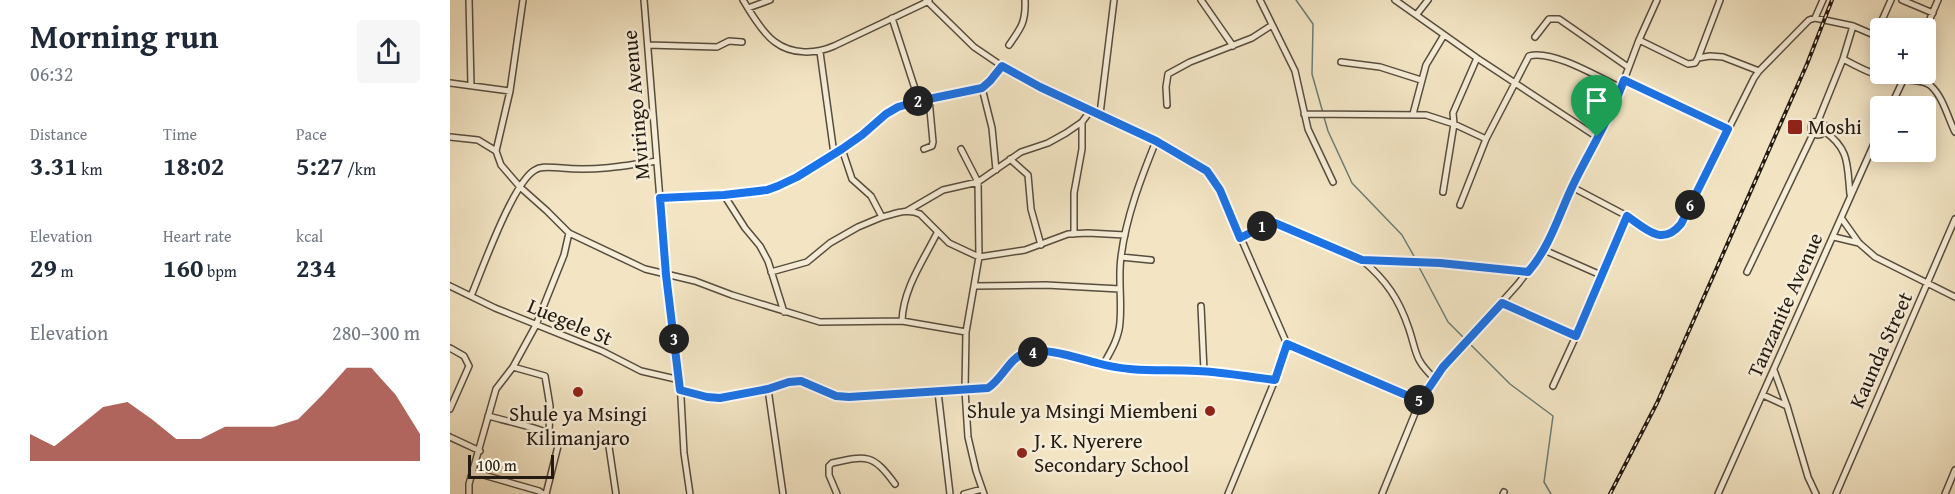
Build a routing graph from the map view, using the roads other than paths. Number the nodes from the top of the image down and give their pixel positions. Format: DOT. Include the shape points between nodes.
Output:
graph roads {
  1 [pos="469,0"];
  2 [pos="523,0"];
  3 [pos="644,0"];
  4 [pos="743,0"];
  5 [pos="770,0"];
  6 [pos="1025,0"];
  7 [pos="1114,0"];
  8 [pos="1201,0"];
  9 [pos="1260,0"];
  10 [pos="1395,0"];
  11 [pos="1428,0"];
  12 [pos="1657,0"];
  13 [pos="1720,0"];
  14 [pos="1823,0"];
  15 [pos="1891,0"];
  16 [pos="1902,0"];
  17 [pos="1938,0"];
  18 [pos="928,1"];
  19 [pos="748,8"];
  20 [pos="1933,13"];
  21 [pos="1417,14"];
  22 [pos="892,18"];
  23 [pos="1815,18"];
  24 [pos="1885,18"];
  25 [pos="1931,18"];
  26 [pos="1272,25"];
  27 [pos="1853,26"];
  28 [pos="1870,33"];
  29 [pos="1444,35"];
  30 [pos="1535,36"];
  31 [pos="1639,40"];
  32 [pos="742,42"];
  33 [pos="648,45"];
  34 [pos="1009,45"];
  35 [pos="1233,46"];
  36 [pos="820,52"];
  37 [pos="1477,58"];
  38 [pos="1698,58"];
  39 [pos="1843,59"];
  40 [pos="1341,62"];
  41 [pos="1002,66"];
  42 [pos="1628,67"];
  43 [pos="1759,70"];
  44 [pos="1870,72"];
  45 [pos="1421,80"];
  46 [pos="1624,80"];
  47 [pos="450,83"];
  48 [pos="1514,84"];
  49 [pos="1928,84"];
  50 [pos="471,85"];
  51 [pos="982,88"];
  52 [pos="1621,88"];
  53 [pos="510,91"];
  54 [pos="929,99"];
  55 [pos="919,101"];
  56 [pos="1167,105"];
  57 [pos="1091,110"];
  58 [pos="1100,114"];
  59 [pos="1304,114"];
  60 [pos="1413,114"];
  61 [pos="1818,121"];
  62 [pos="1082,122"];
  63 [pos="1454,124"];
  64 [pos="1728,129"];
  65 [pos="1824,132"];
  66 [pos="1955,132"];
  67 [pos="1813,135"];
  68 [pos="450,137"];
  69 [pos="1597,137"];
  70 [pos="1486,139"];
  71 [pos="1156,141"];
  72 [pos="842,149"];
  73 [pos="924,149"];
  74 [pos="961,149"];
  75 [pos="496,151"];
  76 [pos="1870,152"];
  77 [pos="834,154"];
  78 [pos="1010,159"];
  79 [pos="657,160"];
  80 [pos="996,170"];
  81 [pos="978,182"];
  82 [pos="1333,182"];
  83 [pos="520,187"];
  84 [pos="1572,187"];
  85 [pos="1443,192"];
  86 [pos="724,195"];
  87 [pos="1850,196"];
  88 [pos="660,198"];
  89 [pos="1460,205"];
  90 [pos="907,211"];
  91 [pos="1627,216"];
  92 [pos="882,217"];
  93 [pos="1842,219"];
  94 [pos="1955,219"];
  95 [pos="569,233"];
  96 [pos="938,234"];
  97 [pos="1074,234"];
  98 [pos="1125,235"];
  99 [pos="1833,237"];
  100 [pos="1240,238"];
  101 [pos="1859,243"];
  102 [pos="1041,245"];
  103 [pos="1544,250"];
  104 [pos="979,257"];
  105 [pos="1121,257"];
  106 [pos="1151,260"];
  107 [pos="1362,260"];
  108 [pos="771,272"];
  109 [pos="1528,272"];
  110 [pos="1747,272"];
  111 [pos="666,275"];
  112 [pos="1603,276"];
  113 [pos="1928,285"];
  114 [pos="450,286"];
  115 [pos="975,286"];
  116 [pos="1120,289"];
  117 [pos="471,296"];
  118 [pos="1955,297"];
  119 [pos="1502,303"];
  120 [pos="1201,306"];
  121 [pos="784,312"];
  122 [pos="902,321"];
  123 [pos="536,325"];
  124 [pos="966,332"];
  125 [pos="1576,336"];
  126 [pos="1287,344"];
  127 [pos="450,348"];
  128 [pos="1103,365"];
  129 [pos="513,368"];
  130 [pos="1774,370"];
  131 [pos="1204,371"];
  132 [pos="1434,378"];
  133 [pos="680,380"];
  134 [pos="1275,380"];
  135 [pos="1553,386"];
  136 [pos="768,389"];
  137 [pos="680,390"];
  138 [pos="965,390"];
  139 [pos="938,392"];
  140 [pos="1763,395"];
  141 [pos="1420,401"];
  142 [pos="1787,406"];
  143 [pos="450,409"];
  144 [pos="488,416"];
  145 [pos="549,434"];
  146 [pos="450,437"];
  147 [pos="608,440"];
  148 [pos="480,451"];
  149 [pos="1955,470"];
  150 [pos="473,472"];
  151 [pos="895,484"];
  152 [pos="983,491"];
  153 [pos="469,494"];
  154 [pos="544,494"];
  155 [pos="616,494"];
  156 [pos="690,494"];
  157 [pos="783,494"];
  158 [pos="837,494"];
  159 [pos="950,494"];
  160 [pos="964,494"];
  161 [pos="1228,494"];
  162 [pos="1382,494"];
  163 [pos="1718,494"];
  164 [pos="1816,494"];
  165 [pos="1836,494"];
  166 [pos="1945,494"];
  1 -- 50 [label="street"];
  2 -- 53 [label="street"];
  3 -- 33 [label="street, Mviringo Avenue"];
  4 -- 19 [label="street"];
  5 -- 19 [label="street"];
  6 -- 34 [label="street" via="1022,26"];
  7 -- 58 [label="street"];
  8 -- 35 [label="street"];
  9 -- 26 [label="street"];
  10 -- 21 [label="street"];
  11 -- 21 [label="street"];
  12 -- 31 [label="street"];
  13 -- 38 [label="street"];
  14 -- 23 [label="street"];
  15 -- 24 [label="street"];
  16 -- 20 [label="street"];
  17 -- 20 [label="street"];
  18 -- 22 [label="street"];
  18 -- 41 [label="street" via="974,47"];
  19 -- 36 [label="street" via="774,41 796,50"];
  20 -- 25 [label="street"];
  21 -- 29 [label="street"];
  22 -- 36 [label="street"];
  22 -- 55 [label="street"];
  23 -- 27 [label="street"];
  23 -- 43 [label="street"];
  26 -- 35 [label="street"];
  26 -- 59 [label="street" via="1295,71"];
  27 -- 28 [label="street"];
  27 -- 39 [label="street"];
  29 -- 37 [label="street"];
  29 -- 45 [label="street"];
  30 -- 42 [label="street" via="1549,19 1559,19"];
  31 -- 38 [label="street" via="1688,64"];
  31 -- 42 [label="street"];
  32 -- 33 [label="street" via="709,47"];
  33 -- 79 [label="street, Mviringo Avenue"];
  35 -- 56 [label="street" via="1168,75"];
  36 -- 77 [label="street"];
  37 -- 48 [label="street"];
  37 -- 63 [label="street" via="1453,113"];
  38 -- 43 [label="street" via="1723,57"];
  39 -- 44 [label="street"];
  39 -- 61 [label="street"];
  40 -- 45 [label="street"];
  41 -- 51 [label="street"];
  41 -- 57 [label="street"];
  42 -- 46 [label="street"];
  43 -- 64 [label="street"];
  45 -- 60 [label="street"];
  46 -- 52 [label="street"];
  46 -- 64 [label="street"];
  47 -- 50 [label="street"];
  48 -- 52 [label="street" via="1529,56 1534,55 1580,67"];
  48 -- 69 [label="street"];
  48 -- 70 [label="street"];
  49 -- 66 [label="street" via="1940,99"];
  50 -- 53 [label="street"];
  51 -- 54 [label="street"];
  51 -- 80 [label="street" via="992,128"];
  52 -- 69 [label="street"];
  53 -- 75 [label="street"];
  54 -- 55 [label="street"];
  54 -- 73 [label="street" via="933,142"];
  55 -- 72 [label="street" via="886,114"];
  57 -- 58 [label="street"];
  57 -- 62 [label="street"];
  58 -- 71 [label="street"];
  59 -- 60 [label="street"];
  59 -- 82 [label="street"];
  60 -- 63 [label="street"];
  61 -- 65 [label="street" via="1824,125"];
  61 -- 67 [label="street" via="1810,126"];
  62 -- 78 [label="street" via="1056,139"];
  62 -- 97 [label="street"];
  63 -- 70 [label="street"];
  63 -- 85 [label="street"];
  64 -- 91 [label="street" via="1675,231 1656,235"];
  65 -- 67 [label="street"];
  65 -- 87 [label="street" via="1844,153"];
  67 -- 110 [label="street"];
  68 -- 75 [label="street" via="478,140"];
  69 -- 84 [label="street"];
  70 -- 89 [label="street"];
  71 -- 98 [label="street"];
  71 -- 100 [label="street" via="1207,171 1220,190"];
  72 -- 77 [label="street"];
  72 -- 92 [label="street" via="852,179 871,196"];
  74 -- 81 [label="street"];
  75 -- 83 [label="street" via="501,165"];
  76 -- 87 [label="street, Tanzanite Avenue"];
  77 -- 86 [label="street" via="778,186"];
  78 -- 80 [label="street"];
  78 -- 102 [label="street" via="1028,175 1031,209"];
  79 -- 83 [label="street" via="601,170 540,168"];
  79 -- 88 [label="street, Mviringo Avenue"];
  80 -- 81 [label="street"];
  81 -- 90 [label="street" via="943,190"];
  81 -- 104 [label="street"];
  83 -- 95 [label="street"];
  83 -- 117 [label="street"];
  84 -- 91 [label="street"];
  84 -- 103 [label="street"];
  86 -- 88 [label="street"];
  86 -- 108 [label="street" via="760,246"];
  87 -- 93 [label="street, Tanzanite Avenue"];
  88 -- 111 [label="street, Mviringo Avenue"];
  90 -- 92 [label="street"];
  90 -- 96 [label="street" via="920,214"];
  91 -- 112 [label="street"];
  92 -- 108 [label="street" via="830,243 807,262"];
  93 -- 99 [label="street, Tanzanite Avenue"];
  93 -- 101 [label="street"];
  94 -- 113 [label="street, Kaunda Street"];
  95 -- 111 [label="street"];
  95 -- 123 [label="street"];
  96 -- 104 [label="street"];
  96 -- 122 [label="street" via="906,294"];
  97 -- 98 [label="street"];
  97 -- 102 [label="street"];
  98 -- 105 [label="street"];
  99 -- 101 [label="street"];
  99 -- 130 [label="street, Tanzanite Avenue"];
  100 -- 107 [label="street" via="1275,223"];
  100 -- 126 [label="street"];
  101 -- 113 [label="street" via="1875,257"];
  102 -- 104 [label="street"];
  103 -- 109 [label="street"];
  103 -- 112 [label="street"];
  104 -- 115 [label="street"];
  105 -- 106 [label="street"];
  105 -- 116 [label="street"];
  107 -- 109 [label="street"];
  107 -- 132 [label="street" via="1389,287 1408,328 1413,350"];
  108 -- 121 [label="street"];
  109 -- 119 [label="street"];
  111 -- 121 [label="street"];
  111 -- 133 [label="street, Mviringo Avenue"];
  112 -- 125 [label="street"];
  113 -- 118 [label="street"];
  113 -- 165 [label="street, Kaunda Street"];
  114 -- 117 [label="street, Luegele St"];
  115 -- 116 [label="street"];
  115 -- 124 [label="street"];
  116 -- 128 [label="street" via="1116,342"];
  117 -- 123 [label="street, Luegele St"];
  119 -- 125 [label="street"];
  119 -- 132 [label="street"];
  120 -- 131 [label="street"];
  121 -- 122 [label="street" via="820,322"];
  122 -- 124 [label="street"];
  123 -- 129 [label="street"];
  123 -- 133 [label="street, Luegele St" via="641,371"];
  124 -- 138 [label="street"];
  125 -- 135 [label="street"];
  126 -- 134 [label="street"];
  126 -- 141 [label="street"];
  127 -- 143 [label="street" via="464,356 469,366"];
  128 -- 131 [label="street" via="1132,371"];
  128 -- 138 [label="street" via="1054,353 1024,353 996,383 988,388"];
  129 -- 144 [label="street" via="496,389"];
  129 -- 145 [label="street" via="545,376"];
  130 -- 140 [label="street, Tanzanite Avenue"];
  130 -- 142 [label="street"];
  131 -- 134 [label="street"];
  132 -- 141 [label="street"];
  133 -- 137 [label="street, Mviringo Avenue"];
  134 -- 161 [label="street"];
  136 -- 137 [label="street" via="720,398"];
  136 -- 139 [label="street" via="801,381 836,396"];
  136 -- 157 [label="street"];
  137 -- 156 [label="street, Mviringo Avenue"];
  138 -- 139 [label="street"];
  138 -- 152 [label="street" via="968,437"];
  139 -- 159 [label="street"];
  140 -- 142 [label="street"];
  140 -- 163 [label="street, Tanzanite Avenue"];
  141 -- 162 [label="street"];
  142 -- 164 [label="street"];
  144 -- 145 [label="street"];
  144 -- 148 [label="street"];
  145 -- 154 [label="street" via="558,446"];
  146 -- 148 [label="street"];
  147 -- 155 [label="street"];
  148 -- 150 [label="street"];
  149 -- 166 [label="street"];
  150 -- 153 [label="street"];
  150 -- 154 [label="street"];
  151 -- 158 [label="street" via="873,460 859,457 829,466"];
  152 -- 160 [label="street"];
}
